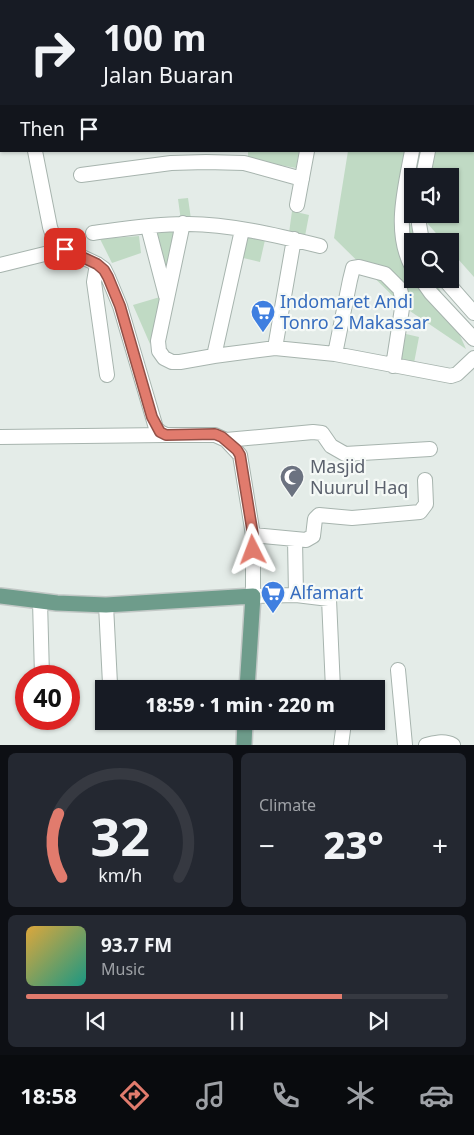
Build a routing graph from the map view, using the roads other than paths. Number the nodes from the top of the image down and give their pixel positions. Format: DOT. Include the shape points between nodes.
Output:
graph roads {
  1 [pos="35,152"];
  2 [pos="307,152"];
  3 [pos="412,152"];
  4 [pos="428,152"];
  5 [pos="170,157"];
  6 [pos="244,157"];
  7 [pos="425,168"];
  8 [pos="81,175"];
  9 [pos="302,180"];
  10 [pos="297,205"];
  11 [pos="183,224"];
  12 [pos="148,227"];
  13 [pos="242,230"];
  14 [pos="93,232"];
  15 [pos="294,239"];
  16 [pos="404,244"];
  17 [pos="320,246"];
  18 [pos="65,249"];
  19 [pos="97,264"];
  20 [pos="0,265"];
  21 [pos="427,288"];
  22 [pos="452,288"];
  23 [pos="167,299"];
  24 [pos="474,313"];
  25 [pos="474,340"];
  26 [pos="275,348"];
  27 [pos="335,354"];
  28 [pos="214,356"];
  29 [pos="474,358"];
  30 [pos="392,366"];
  31 [pos="107,375"];
  32 [pos="166,435"];
  33 [pos="0,437"];
  34 [pos="226,440"];
  35 [pos="430,449"];
  36 [pos="426,480"];
  37 [pos="253,535"];
  38 [pos="295,539"];
  39 [pos="296,595"];
  40 [pos="0,596"];
  41 [pos="252,596"];
  42 [pos="40,601"];
  43 [pos="106,605"];
  44 [pos="42,665"];
  45 [pos="398,670"];
  46 [pos="110,680"];
  47 [pos="247,680"];
  48 [pos="334,680"];
  49 [pos="245,730"];
  50 [pos="342,730"];
  51 [pos="244,745"];
  52 [pos="342,745"];
  53 [pos="405,745"];
  54 [pos="426,745"];
  55 [pos="453,745"];
  1 -- 18 [label="street" via="50,227 53,236"];
  2 -- 9 [label="street"];
  3 -- 16 [label="street" via="404,192"];
  4 -- 7 [label="street"];
  5 -- 6 [label="street" via="206,162"];
  5 -- 8 [label="street"];
  6 -- 9 [label="street"];
  9 -- 10 [label="street"];
  11 -- 12 [label="street"];
  11 -- 13 [label="street"];
  11 -- 23 [label="street"];
  12 -- 14 [label="street"];
  12 -- 23 [label="street"];
  13 -- 15 [label="street"];
  13 -- 28 [label="street"];
  15 -- 17 [label="street"];
  15 -- 26 [label="street"];
  18 -- 19 [label="street"];
  18 -- 20 [label="street"];
  19 -- 31 [label="street" via="94,282"];
  19 -- 32 [label="street" via="104,270 115,293 152,417 160,432"];
  21 -- 25 [label="street"];
  22 -- 24 [label="street"];
  23 -- 28 [label="street" via="158,341 164,358 180,362"];
  26 -- 27 [label="street"];
  26 -- 28 [label="street"];
  27 -- 30 [label="street"];
  27 -- 30 [label="street" via="353,268 360,267 385,274 400,289 403,302"];
  29 -- 30 [label="street" via="451,376"];
  32 -- 33 [label="street"];
  32 -- 34 [label="street" via="215,434"];
  34 -- 35 [label="street" via="313,432 322,433 331,446 345,454"];
  34 -- 37 [label="street" via="240,455"];
  36 -- 38 [label="street" via="426,504 420,512 352,518 319,515 310,539"];
  37 -- 38 [label="street"];
  37 -- 41 [label="street"];
  38 -- 39 [label="street"];
  39 -- 41 [label="street"];
  39 -- 48 [label="street" via="329,599"];
  40 -- 42 [label="main road"];
  41 -- 43 [label="main road"];
  41 -- 47 [label="main road"];
  42 -- 43 [label="main road"];
  42 -- 44 [label="street"];
  43 -- 46 [label="street"];
  45 -- 53 [label="street"];
  49 -- 51 [label="main road"];
  50 -- 52 [label="street"];
  54 -- 55 [label="street" via="440,742"];
}
